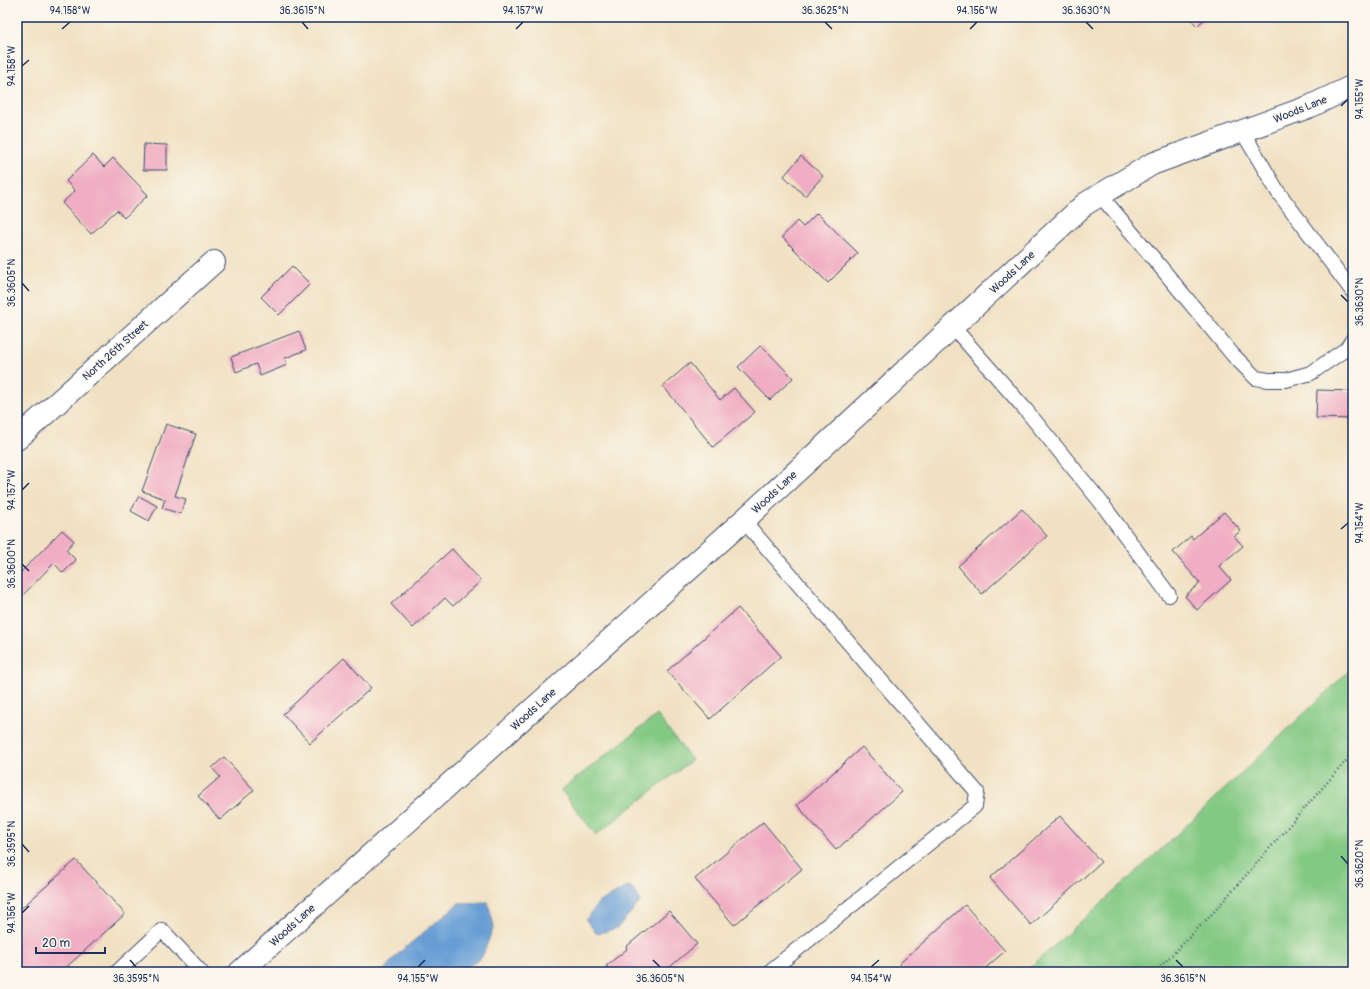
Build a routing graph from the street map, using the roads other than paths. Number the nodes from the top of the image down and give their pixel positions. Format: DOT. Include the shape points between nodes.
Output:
graph roads {
  1 [pos="1353,86"];
  2 [pos="1242,131"];
  3 [pos="1100,195"];
  4 [pos="214,262"];
  5 [pos="1353,292"];
  6 [pos="953,327"];
  7 [pos="1353,339"];
  8 [pos="17,439"];
  9 [pos="743,520"];
  10 [pos="1169,595"];
  11 [pos="117,972"];
  12 [pos="201,972"];
  13 [pos="240,972"];
  14 [pos="769,972"];
  1 -- 2 [label="street, Woods Lane" via="1311,106"];
  2 -- 3 [label="street, Woods Lane" via="1152,164"];
  2 -- 5 [label="lane" via="1278,192"];
  3 -- 6 [label="street, Woods Lane" via="1085,204"];
  3 -- 7 [label="lane" via="1233,355 1256,378 1286,380 1311,373 1346,349"];
  4 -- 8 [label="street, North 26th Street"];
  6 -- 9 [label="street, Woods Lane"];
  6 -- 10 [label="lane" via="1025,409 1100,501"];
  9 -- 13 [label="street, Woods Lane"];
  9 -- 14 [label="lane" via="977,792 975,806"];
  11 -- 12 [label="lane" via="162,930"];
}
